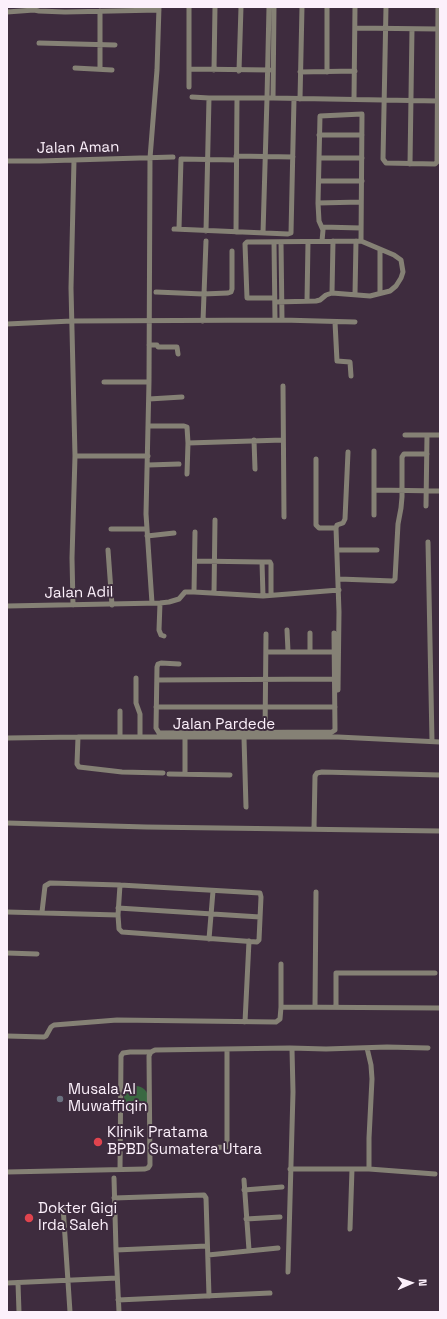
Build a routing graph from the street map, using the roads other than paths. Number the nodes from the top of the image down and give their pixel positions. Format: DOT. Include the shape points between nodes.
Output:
graph roads {
  1 [pos="189,7"];
  2 [pos="215,7"];
  3 [pos="242,7"];
  4 [pos="269,7"];
  5 [pos="274,7"];
  6 [pos="302,7"];
  7 [pos="327,7"];
  8 [pos="355,7"];
  9 [pos="386,7"];
  10 [pos="438,7"];
  11 [pos="36,8"];
  12 [pos="65,9"];
  13 [pos="159,9"];
  14 [pos="98,10"];
  15 [pos="7,12"];
  16 [pos="355,28"];
  17 [pos="385,29"];
  18 [pos="412,29"];
  19 [pos="438,29"];
  20 [pos="39,43"];
  21 [pos="101,45"];
  22 [pos="115,46"];
  23 [pos="75,68"];
  24 [pos="100,69"];
  25 [pos="112,70"];
  26 [pos="189,70"];
  27 [pos="214,70"];
  28 [pos="271,70"];
  29 [pos="239,71"];
  30 [pos="355,71"];
  31 [pos="300,72"];
  32 [pos="327,72"];
  33 [pos="188,87"];
  34 [pos="192,97"];
  35 [pos="209,98"];
  36 [pos="237,98"];
  37 [pos="270,98"];
  38 [pos="294,99"];
  39 [pos="300,99"];
  40 [pos="354,99"];
  41 [pos="385,99"];
  42 [pos="411,100"];
  43 [pos="438,101"];
  44 [pos="319,135"];
  45 [pos="362,135"];
  46 [pos="265,156"];
  47 [pos="173,157"];
  48 [pos="293,157"];
  49 [pos="150,158"];
  50 [pos="236,158"];
  51 [pos="319,158"];
  52 [pos="362,158"];
  53 [pos="74,160"];
  54 [pos="207,160"];
  55 [pos="7,161"];
  56 [pos="410,164"];
  57 [pos="319,181"];
  58 [pos="362,181"];
  59 [pos="361,202"];
  60 [pos="318,203"];
  61 [pos="322,227"];
  62 [pos="361,228"];
  63 [pos="206,231"];
  64 [pos="236,232"];
  65 [pos="263,233"];
  66 [pos="206,241"];
  67 [pos="322,241"];
  68 [pos="333,241"];
  69 [pos="359,241"];
  70 [pos="274,242"];
  71 [pos="281,242"];
  72 [pos="308,242"];
  73 [pos="380,249"];
  74 [pos="232,251"];
  75 [pos="156,292"];
  76 [pos="332,293"];
  77 [pos="380,293"];
  78 [pos="203,294"];
  79 [pos="355,294"];
  80 [pos="275,300"];
  81 [pos="307,301"];
  82 [pos="281,302"];
  83 [pos="275,320"];
  84 [pos="282,320"];
  85 [pos="203,321"];
  86 [pos="72,322"];
  87 [pos="149,322"];
  88 [pos="335,322"];
  89 [pos="355,322"];
  90 [pos="7,324"];
  91 [pos="149,345"];
  92 [pos="178,354"];
  93 [pos="351,376"];
  94 [pos="104,382"];
  95 [pos="149,382"];
  96 [pos="283,386"];
  97 [pos="182,397"];
  98 [pos="149,399"];
  99 [pos="149,426"];
  100 [pos="405,435"];
  101 [pos="428,435"];
  102 [pos="440,435"];
  103 [pos="254,440"];
  104 [pos="283,440"];
  105 [pos="188,443"];
  106 [pos="348,452"];
  107 [pos="374,452"];
  108 [pos="427,454"];
  109 [pos="75,456"];
  110 [pos="148,456"];
  111 [pos="316,459"];
  112 [pos="179,464"];
  113 [pos="148,465"];
  114 [pos="255,469"];
  115 [pos="187,474"];
  116 [pos="375,490"];
  117 [pos="402,490"];
  118 [pos="426,491"];
  119 [pos="440,491"];
  120 [pos="426,506"];
  121 [pos="374,515"];
  122 [pos="284,517"];
  123 [pos="215,520"];
  124 [pos="336,528"];
  125 [pos="147,529"];
  126 [pos="111,530"];
  127 [pos="174,532"];
  128 [pos="195,532"];
  129 [pos="147,536"];
  130 [pos="428,542"];
  131 [pos="108,550"];
  132 [pos="338,550"];
  133 [pos="377,550"];
  134 [pos="195,561"];
  135 [pos="214,561"];
  136 [pos="262,562"];
  137 [pos="339,579"];
  138 [pos="339,590"];
  139 [pos="194,592"];
  140 [pos="214,593"];
  141 [pos="271,595"];
  142 [pos="263,596"];
  143 [pos="152,603"];
  144 [pos="160,603"];
  145 [pos="73,604"];
  146 [pos="112,605"];
  147 [pos="7,606"];
  148 [pos="287,630"];
  149 [pos="310,633"];
  150 [pos="334,633"];
  151 [pos="266,634"];
  152 [pos="164,636"];
  153 [pos="266,652"];
  154 [pos="288,652"];
  155 [pos="310,652"];
  156 [pos="335,652"];
  157 [pos="179,664"];
  158 [pos="136,678"];
  159 [pos="157,680"];
  160 [pos="265,680"];
  161 [pos="335,680"];
  162 [pos="265,706"];
  163 [pos="156,707"];
  164 [pos="335,707"];
  165 [pos="120,711"];
  166 [pos="265,735"];
  167 [pos="78,736"];
  168 [pos="120,737"];
  169 [pos="140,737"];
  170 [pos="184,737"];
  171 [pos="338,737"];
  172 [pos="7,738"];
  173 [pos="244,738"];
  174 [pos="432,741"];
  175 [pos="440,742"];
  176 [pos="163,773"];
  177 [pos="169,774"];
  178 [pos="184,774"];
  179 [pos="440,774"];
  180 [pos="230,775"];
  181 [pos="246,807"];
  182 [pos="7,823"];
  183 [pos="314,829"];
  184 [pos="440,831"];
  185 [pos="120,885"];
  186 [pos="213,891"];
  187 [pos="316,892"];
  188 [pos="118,908"];
  189 [pos="7,912"];
  190 [pos="42,912"];
  191 [pos="212,914"];
  192 [pos="118,915"];
  193 [pos="260,917"];
  194 [pos="210,939"];
  195 [pos="249,941"];
  196 [pos="7,953"];
  197 [pos="36,954"];
  198 [pos="281,964"];
  199 [pos="436,973"];
  200 [pos="315,1006"];
  201 [pos="336,1006"];
  202 [pos="281,1007"];
  203 [pos="440,1008"];
  204 [pos="245,1022"];
  205 [pos="7,1036"];
  206 [pos="367,1048"];
  207 [pos="428,1048"];
  208 [pos="292,1049"];
  209 [pos="227,1050"];
  210 [pos="151,1052"];
  211 [pos="150,1150"];
  212 [pos="120,1169"];
  213 [pos="290,1169"];
  214 [pos="352,1169"];
  215 [pos="369,1169"];
  216 [pos="7,1172"];
  217 [pos="435,1174"];
  218 [pos="114,1178"];
  219 [pos="244,1180"];
  220 [pos="282,1188"];
  221 [pos="244,1190"];
  222 [pos="114,1198"];
  223 [pos="63,1206"];
  224 [pos="280,1217"];
  225 [pos="246,1219"];
  226 [pos="350,1229"];
  227 [pos="207,1246"];
  228 [pos="278,1248"];
  229 [pos="116,1250"];
  230 [pos="248,1250"];
  231 [pos="208,1255"];
  232 [pos="288,1272"];
  233 [pos="117,1278"];
  234 [pos="68,1281"];
  235 [pos="18,1282"];
  236 [pos="7,1283"];
  237 [pos="270,1293"];
  238 [pos="209,1296"];
  239 [pos="118,1300"];
  240 [pos="19,1312"];
  241 [pos="70,1312"];
  242 [pos="119,1312"];
  1 -- 26 [label="street"];
  2 -- 27 [label="street"];
  3 -- 29 [label="street"];
  4 -- 28 [label="street"];
  5 -- 28 [label="street"];
  6 -- 31 [label="street"];
  7 -- 32 [label="street"];
  8 -- 16 [label="street"];
  9 -- 17 [label="street"];
  10 -- 19 [label="street"];
  11 -- 12 [label="street" via="39,11"];
  11 -- 15 [label="street"];
  12 -- 14 [label="street"];
  13 -- 14 [label="street"];
  13 -- 49 [label="street"];
  14 -- 21 [label="street"];
  16 -- 17 [label="street"];
  16 -- 30 [label="street"];
  17 -- 18 [label="street"];
  17 -- 41 [label="street"];
  18 -- 19 [label="street"];
  18 -- 42 [label="street"];
  19 -- 43 [label="street"];
  20 -- 21 [label="street"];
  21 -- 22 [label="street"];
  21 -- 24 [label="street"];
  23 -- 24 [label="street"];
  24 -- 25 [label="street"];
  26 -- 27 [label="street"];
  26 -- 33 [label="street"];
  27 -- 29 [label="street"];
  28 -- 29 [label="street"];
  28 -- 37 [label="street"];
  30 -- 32 [label="street"];
  30 -- 40 [label="street"];
  31 -- 32 [label="street"];
  31 -- 39 [label="street"];
  34 -- 35 [label="street"];
  35 -- 36 [label="street"];
  35 -- 54 [label="street"];
  36 -- 37 [label="street"];
  36 -- 50 [label="street"];
  37 -- 38 [label="street"];
  37 -- 46 [label="street"];
  38 -- 39 [label="street"];
  38 -- 48 [label="street"];
  39 -- 40 [label="street"];
  40 -- 41 [label="street"];
  41 -- 42 [label="street"];
  41 -- 56 [label="street" via="384,162"];
  42 -- 43 [label="street"];
  42 -- 56 [label="street"];
  43 -- 56 [label="street" via="436,163"];
  44 -- 45 [label="street"];
  44 -- 45 [label="street" via="319,118 322,115 362,114"];
  44 -- 51 [label="street"];
  45 -- 52 [label="street"];
  46 -- 48 [label="street"];
  46 -- 50 [label="street"];
  46 -- 65 [label="street"];
  47 -- 49 [label="street, Jalan Aman"];
  48 -- 65 [label="street" via="291,233"];
  49 -- 53 [label="street, Jalan Aman"];
  49 -- 87 [label="street"];
  50 -- 54 [label="street"];
  50 -- 64 [label="street"];
  51 -- 52 [label="street"];
  51 -- 57 [label="street"];
  52 -- 58 [label="street"];
  53 -- 55 [label="street, Jalan Aman"];
  53 -- 86 [label="street"];
  54 -- 63 [label="street"];
  54 -- 63 [label="street" via="181,160 177,229"];
  57 -- 58 [label="street"];
  57 -- 60 [label="street"];
  58 -- 59 [label="street"];
  59 -- 60 [label="street"];
  59 -- 62 [label="street"];
  60 -- 61 [label="street"];
  61 -- 62 [label="street"];
  61 -- 67 [label="street"];
  62 -- 69 [label="street"];
  63 -- 64 [label="street"];
  64 -- 65 [label="street"];
  66 -- 78 [label="street"];
  67 -- 68 [label="street"];
  67 -- 72 [label="street"];
  68 -- 69 [label="street"];
  68 -- 76 [label="street"];
  69 -- 73 [label="street"];
  69 -- 79 [label="street"];
  70 -- 71 [label="street"];
  70 -- 80 [label="street"];
  70 -- 80 [label="street" via="245,244 247,298"];
  71 -- 72 [label="street"];
  71 -- 82 [label="street"];
  72 -- 81 [label="street"];
  73 -- 77 [label="street"];
  73 -- 77 [label="street" via="399,258 403,272 396,286 390,291"];
  74 -- 78 [label="street" via="231,292"];
  75 -- 78 [label="street"];
  76 -- 79 [label="street"];
  76 -- 81 [label="street" via="320,300"];
  77 -- 79 [label="street" via="370,296"];
  78 -- 85 [label="street"];
  80 -- 82 [label="street"];
  80 -- 83 [label="street"];
  81 -- 82 [label="street"];
  82 -- 84 [label="street"];
  83 -- 84 [label="street"];
  83 -- 85 [label="street"];
  84 -- 88 [label="street"];
  85 -- 87 [label="street"];
  86 -- 87 [label="street"];
  86 -- 90 [label="street"];
  86 -- 109 [label="street"];
  87 -- 91 [label="street"];
  88 -- 89 [label="street"];
  88 -- 93 [label="street" via="337,361 350,362"];
  91 -- 92 [label="street" via="177,347"];
  91 -- 95 [label="street"];
  94 -- 95 [label="street"];
  95 -- 98 [label="street"];
  96 -- 104 [label="street"];
  97 -- 98 [label="street"];
  98 -- 99 [label="street"];
  99 -- 105 [label="street" via="187,427"];
  99 -- 110 [label="street"];
  100 -- 101 [label="street"];
  101 -- 102 [label="street"];
  101 -- 108 [label="street"];
  103 -- 104 [label="street"];
  103 -- 105 [label="street"];
  103 -- 114 [label="street"];
  104 -- 122 [label="street"];
  105 -- 115 [label="street"];
  106 -- 124 [label="street" via="345,519"];
  107 -- 116 [label="street"];
  108 -- 117 [label="street" via="402,455"];
  108 -- 118 [label="street"];
  109 -- 110 [label="street"];
  109 -- 145 [label="street"];
  110 -- 113 [label="street"];
  111 -- 124 [label="street" via="316,527"];
  112 -- 113 [label="street"];
  113 -- 125 [label="street"];
  116 -- 117 [label="street"];
  116 -- 121 [label="street"];
  117 -- 118 [label="street"];
  117 -- 137 [label="street" via="396,579"];
  118 -- 119 [label="street"];
  118 -- 120 [label="street"];
  123 -- 135 [label="street"];
  124 -- 132 [label="street"];
  125 -- 126 [label="street"];
  125 -- 129 [label="street"];
  127 -- 129 [label="street"];
  128 -- 134 [label="street"];
  129 -- 143 [label="street"];
  130 -- 174 [label="street"];
  131 -- 146 [label="street"];
  132 -- 133 [label="street"];
  132 -- 137 [label="street"];
  134 -- 135 [label="street"];
  134 -- 139 [label="street"];
  135 -- 136 [label="street"];
  135 -- 140 [label="street"];
  136 -- 141 [label="street" via="271,564"];
  136 -- 142 [label="street"];
  137 -- 138 [label="street"];
  138 -- 141 [label="street"];
  138 -- 171 [label="street"];
  139 -- 140 [label="street"];
  139 -- 144 [label="street, Jalan Adil" via="185,592 179,599"];
  140 -- 142 [label="street"];
  141 -- 142 [label="street"];
  143 -- 144 [label="street, Jalan Adil"];
  143 -- 146 [label="street, Jalan Adil"];
  144 -- 152 [label="street" via="160,630"];
  145 -- 146 [label="street, Jalan Adil"];
  145 -- 147 [label="street, Jalan Adil"];
  148 -- 154 [label="street"];
  149 -- 155 [label="street"];
  150 -- 156 [label="street"];
  151 -- 153 [label="street"];
  153 -- 154 [label="street"];
  153 -- 160 [label="street"];
  154 -- 155 [label="street"];
  155 -- 156 [label="street"];
  156 -- 161 [label="street"];
  157 -- 159 [label="street" via="158,664"];
  158 -- 169 [label="street"];
  159 -- 160 [label="street"];
  159 -- 163 [label="street"];
  160 -- 161 [label="street"];
  160 -- 162 [label="street"];
  161 -- 164 [label="street"];
  162 -- 163 [label="street"];
  162 -- 164 [label="street"];
  162 -- 166 [label="street"];
  163 -- 166 [label="street" via="156,728 159,733"];
  164 -- 166 [label="street" via="334,732"];
  165 -- 168 [label="street"];
  166 -- 171 [label="street, Jalan Pardede"];
  166 -- 173 [label="street, Jalan Pardede"];
  167 -- 168 [label="street, Jalan Pardede"];
  167 -- 172 [label="street, Jalan Pardede"];
  167 -- 176 [label="street" via="79,767"];
  168 -- 169 [label="street, Jalan Pardede"];
  169 -- 170 [label="street, Jalan Pardede"];
  170 -- 173 [label="street, Jalan Pardede"];
  170 -- 178 [label="street"];
  171 -- 174 [label="street, Jalan Pardede"];
  173 -- 181 [label="street"];
  174 -- 175 [label="street, Jalan Pardede"];
  177 -- 178 [label="street"];
  178 -- 180 [label="street"];
  179 -- 183 [label="street" via="317,773"];
  182 -- 183 [label="street"];
  183 -- 184 [label="street"];
  185 -- 186 [label="street"];
  185 -- 188 [label="street"];
  185 -- 190 [label="street" via="46,884"];
  186 -- 191 [label="street"];
  186 -- 193 [label="street" via="260,893"];
  187 -- 200 [label="street"];
  188 -- 191 [label="street"];
  188 -- 192 [label="street"];
  189 -- 190 [label="street"];
  190 -- 192 [label="street"];
  191 -- 193 [label="street"];
  191 -- 194 [label="street"];
  192 -- 194 [label="street" via="119,929 122,932"];
  193 -- 195 [label="street" via="259,940"];
  194 -- 195 [label="street"];
  195 -- 204 [label="street"];
  196 -- 197 [label="street"];
  198 -- 202 [label="street"];
  199 -- 201 [label="street" via="336,973"];
  200 -- 201 [label="street"];
  200 -- 202 [label="street"];
  201 -- 203 [label="street"];
  202 -- 204 [label="street" via="279,1021"];
  204 -- 205 [label="street" via="116,1020 54,1025 44,1037"];
  206 -- 207 [label="street"];
  206 -- 208 [label="street"];
  206 -- 215 [label="street" via="372,1079"];
  208 -- 209 [label="street"];
  208 -- 213 [label="street"];
  209 -- 210 [label="street"];
  209 -- 211 [label="street" via="227,1147"];
  210 -- 211 [label="street"];
  210 -- 212 [label="street" via="130,1052 121,1056"];
  211 -- 212 [label="street" via="148,1168"];
  212 -- 216 [label="street"];
  213 -- 214 [label="street"];
  213 -- 232 [label="street"];
  214 -- 215 [label="street"];
  214 -- 226 [label="street"];
  215 -- 217 [label="street"];
  218 -- 222 [label="street"];
  219 -- 221 [label="street"];
  220 -- 221 [label="street"];
  221 -- 225 [label="street"];
  222 -- 227 [label="street" via="204,1195"];
  222 -- 229 [label="street"];
  223 -- 234 [label="street"];
  224 -- 225 [label="street"];
  225 -- 230 [label="street"];
  227 -- 229 [label="street"];
  227 -- 231 [label="street"];
  228 -- 230 [label="street"];
  229 -- 233 [label="street"];
  230 -- 231 [label="street"];
  231 -- 238 [label="street"];
  233 -- 234 [label="street"];
  233 -- 239 [label="street"];
  234 -- 235 [label="street"];
  234 -- 241 [label="street"];
  235 -- 236 [label="street"];
  235 -- 240 [label="street"];
  237 -- 238 [label="street"];
  238 -- 239 [label="street"];
  239 -- 242 [label="street"];
}
